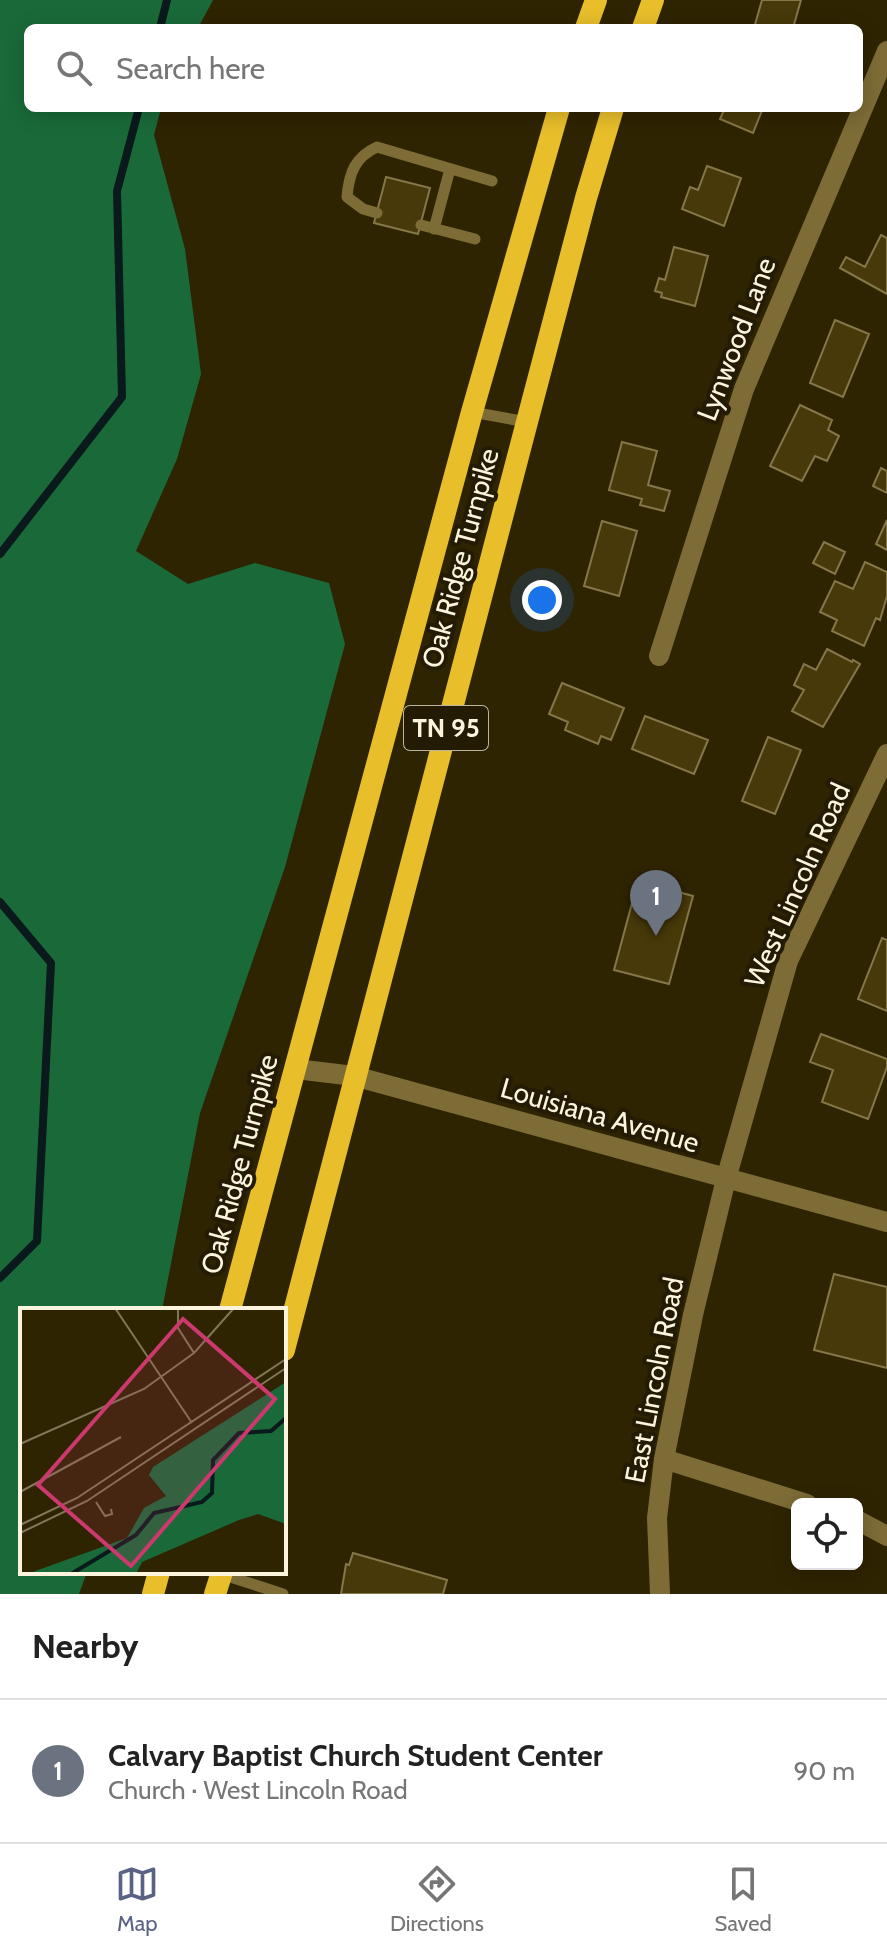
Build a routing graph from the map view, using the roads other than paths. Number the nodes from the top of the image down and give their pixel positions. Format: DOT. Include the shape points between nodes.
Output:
graph roads {
  1 [pos="596,0"];
  2 [pos="653,0"];
  3 [pos="587,24"];
  4 [pos="644,24"];
  5 [pos="887,51"];
  6 [pos="863,108"];
  7 [pos="558,112"];
  8 [pos="612,112"];
  9 [pos="861,112"];
  10 [pos="450,169"];
  11 [pos="492,181"];
  12 [pos="377,213"];
  13 [pos="421,225"];
  14 [pos="434,229"];
  15 [pos="475,239"];
  16 [pos="472,412"];
  17 [pos="527,422"];
  18 [pos="659,656"];
  19 [pos="887,754"];
  20 [pos="296,1069"];
  21 [pos="354,1076"];
  22 [pos="726,1179"];
  23 [pos="887,1222"];
  24 [pos="231,1308"];
  25 [pos="286,1342"];
  26 [pos="664,1459"];
  27 [pos="791,1499"];
  28 [pos="863,1523"];
  29 [pos="887,1536"];
  30 [pos="158,1574"];
  31 [pos="220,1580"];
  32 [pos="153,1594"];
  33 [pos="283,1594"];
  34 [pos="660,1594"];
  1 -- 3 [label="highway"];
  2 -- 4 [label="highway"];
  5 -- 6 [label="street, Lynwood Lane"];
  7 -- 16 [label="highway, Oak Ridge Turnpike / TN 95"];
  8 -- 17 [label="highway, Oak Ridge Turnpike / TN 95"];
  9 -- 18 [label="street, Lynwood Lane" via="744,389"];
  10 -- 11 [label="lane"];
  10 -- 12 [label="lane" via="377,147 361,154 349,177 347,197"];
  10 -- 14 [label="lane"];
  13 -- 14 [label="lane"];
  14 -- 15 [label="lane"];
  16 -- 17 [label="lane"];
  16 -- 20 [label="highway, Oak Ridge Turnpike / TN 95"];
  17 -- 21 [label="highway, Oak Ridge Turnpike / TN 95"];
  19 -- 22 [label="street, West Lincoln Road" via="788,961"];
  20 -- 21 [label="street, Louisiana Avenue"];
  20 -- 24 [label="highway, Oak Ridge Turnpike / TN 95"];
  21 -- 22 [label="street, Louisiana Avenue"];
  21 -- 25 [label="highway, Oak Ridge Turnpike / TN 95"];
  22 -- 23 [label="street, Louisiana Avenue"];
  22 -- 26 [label="street, East Lincoln Road"];
  26 -- 27 [label="street"];
  26 -- 34 [label="street, East Lincoln Road" via="657,1518"];
  28 -- 29 [label="street"];
  30 -- 32 [label="highway"];
  31 -- 33 [label="lane"];
}
